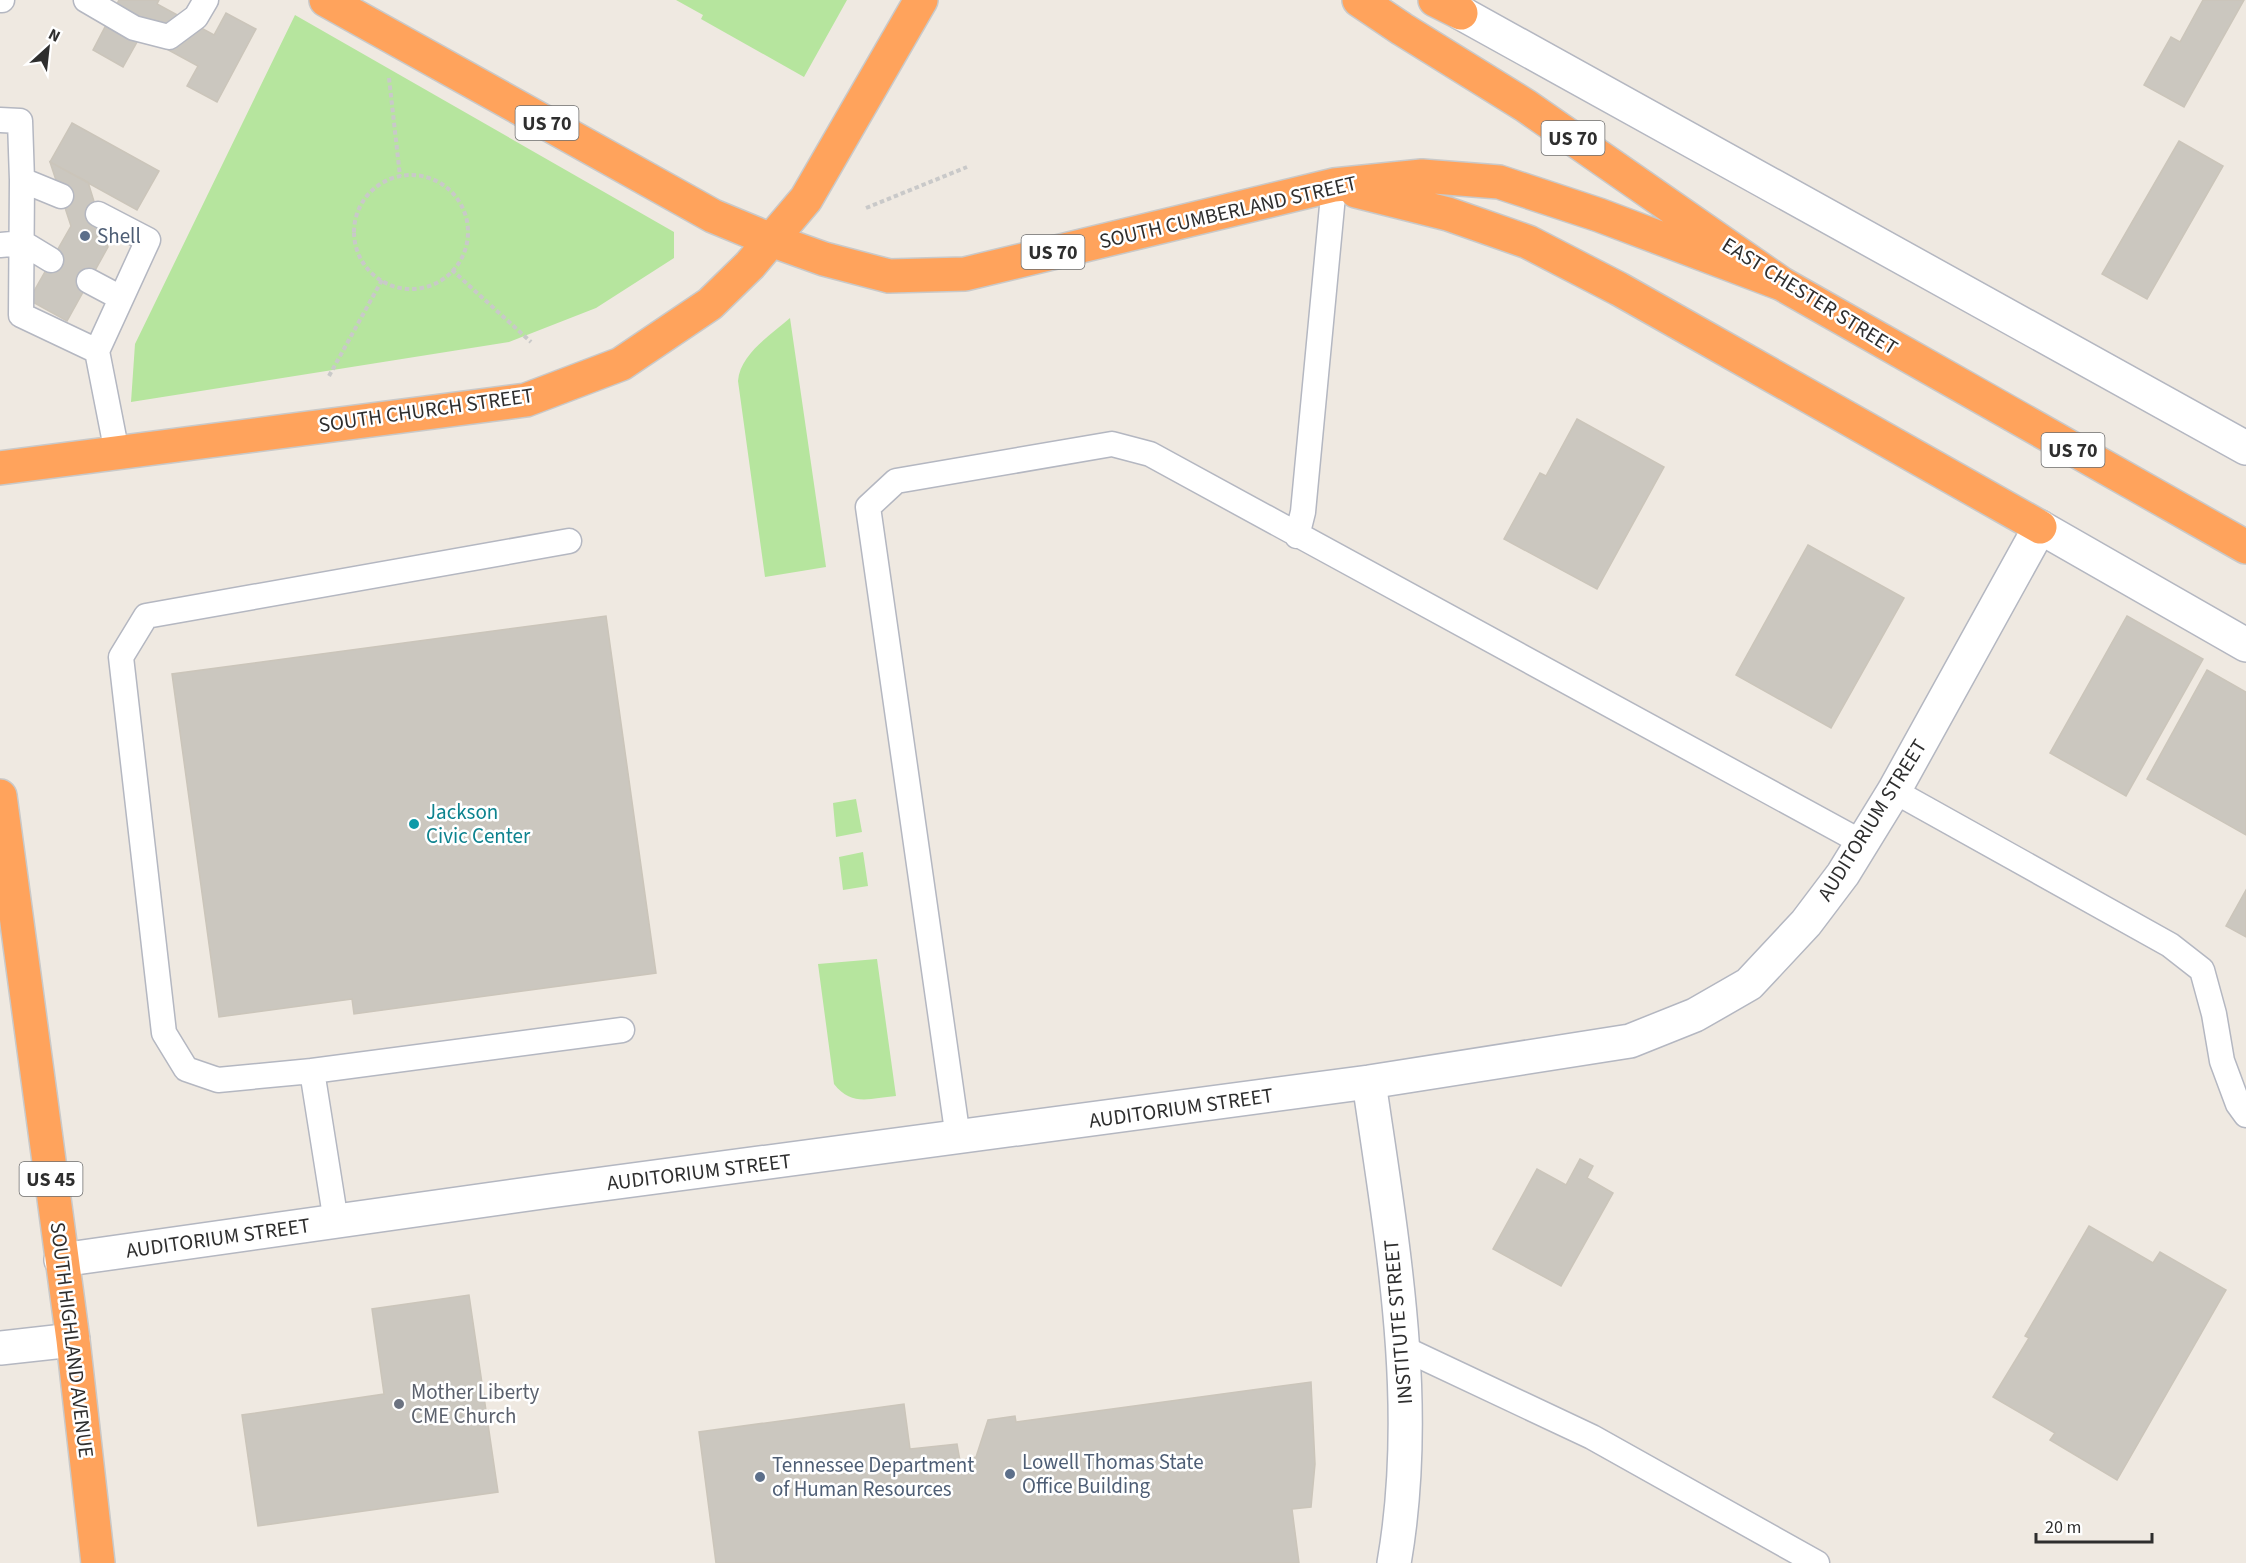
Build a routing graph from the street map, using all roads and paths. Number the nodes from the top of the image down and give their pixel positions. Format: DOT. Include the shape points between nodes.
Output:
graph roads {
  1 [pos="86,0"];
  2 [pos="206,0"];
  3 [pos="326,0"];
  4 [pos="921,0"];
  5 [pos="1359,0"];
  6 [pos="1455,4"];
  7 [pos="389,76"];
  8 [pos="0,120"];
  9 [pos="967,167"];
  10 [pos="400,176"];
  11 [pos="22,180"];
  12 [pos="1334,185"];
  13 [pos="62,196"];
  14 [pos="866,208"];
  15 [pos="98,214"];
  16 [pos="771,240"];
  17 [pos="11,244"];
  18 [pos="51,260"];
  19 [pos="452,270"];
  20 [pos="89,280"];
  21 [pos="382,280"];
  22 [pos="1782,284"];
  23 [pos="121,298"];
  24 [pos="531,342"];
  25 [pos="98,351"];
  26 [pos="329,376"];
  27 [pos="2246,448"];
  28 [pos="117,453"];
  29 [pos="0,468"];
  30 [pos="2040,527"];
  31 [pos="1297,536"];
  32 [pos="569,541"];
  33 [pos="2246,547"];
  34 [pos="2246,645"];
  35 [pos="1894,791"];
  36 [pos="1,808"];
  37 [pos="1863,843"];
  38 [pos="622,1030"];
  39 [pos="312,1071"];
  40 [pos="1369,1082"];
  41 [pos="2246,1115"];
  42 [pos="958,1138"];
  43 [pos="336,1222"];
  44 [pos="61,1260"];
  45 [pos="72,1340"];
  46 [pos="0,1348"];
  47 [pos="1403,1348"];
  48 [pos="98,1563"];
  49 [pos="1394,1563"];
  50 [pos="1817,1563"];
  1 -- 2 [label="lane" via="134,28 169,37 196,17"];
  3 -- 16 [label="highway, US 70" via="713,216"];
  4 -- 16 [label="highway, SOUTH CHURCH STREET" via="806,199"];
  5 -- 22 [label="highway, EAST CHESTER STREET / US 70" via="1526,106"];
  6 -- 27 [label="street"];
  7 -- 10 [label="path"];
  8 -- 11 [label="lane" via="20,121"];
  9 -- 14 [label="path"];
  10 -- 19 [label="path" via="422,176 439,182 454,194 464,211 468,230 465,249"];
  10 -- 21 [label="path" via="371,191 354,223 360,259"];
  11 -- 13 [label="lane"];
  11 -- 17 [label="lane"];
  12 -- 16 [label="highway, SOUTH CUMBERLAND STREET / US 70" via="964,274 889,276"];
  12 -- 22 [label="highway, SOUTH CUMBERLAND STREET / US 70" via="1422,176 1499,182"];
  12 -- 30 [label="highway" via="1448,214 1528,243 1619,289"];
  12 -- 31 [label="lane" via="1303,512"];
  15 -- 23 [label="lane" via="148,240"];
  16 -- 28 [label="highway, SOUTH CHURCH STREET" via="710,304 621,364 526,400"];
  17 -- 18 [label="lane"];
  17 -- 25 [label="lane" via="21,315"];
  19 -- 21 [label="path" via="443,280 425,288 406,288"];
  19 -- 24 [label="path"];
  20 -- 23 [label="lane"];
  21 -- 26 [label="path"];
  22 -- 33 [label="highway, EAST CHESTER STREET / US 70"];
  23 -- 25 [label="lane"];
  25 -- 28 [label="lane"];
  28 -- 29 [label="highway, SOUTH CHURCH STREET"];
  30 -- 34 [label="street"];
  30 -- 35 [label="street, AUDITORIUM STREET"];
  31 -- 37 [label="lane"];
  31 -- 42 [label="lane" via="1150,454 1112,444 896,481 868,507"];
  32 -- 39 [label="lane" via="146,615 121,657 164,1033 186,1069 218,1080"];
  35 -- 37 [label="street, AUDITORIUM STREET"];
  35 -- 41 [label="lane" via="2170,945 2202,970 2222,1061"];
  36 -- 44 [label="highway, SOUTH HIGHLAND AVENUE / US 45"];
  37 -- 40 [label="street, AUDITORIUM STREET" via="1806,923 1749,984 1695,1015 1630,1041"];
  38 -- 39 [label="lane"];
  39 -- 43 [label="lane"];
  40 -- 42 [label="street, AUDITORIUM STREET"];
  40 -- 47 [label="street, INSTITUTE STREET"];
  42 -- 43 [label="street, AUDITORIUM STREET"];
  43 -- 44 [label="street, AUDITORIUM STREET"];
  44 -- 45 [label="highway, SOUTH HIGHLAND AVENUE / US 45"];
  45 -- 46 [label="street"];
  45 -- 48 [label="highway, SOUTH HIGHLAND AVENUE / US 45"];
  47 -- 49 [label="street, INSTITUTE STREET" via="1406,1442"];
  47 -- 50 [label="lane" via="1592,1437"];
}
